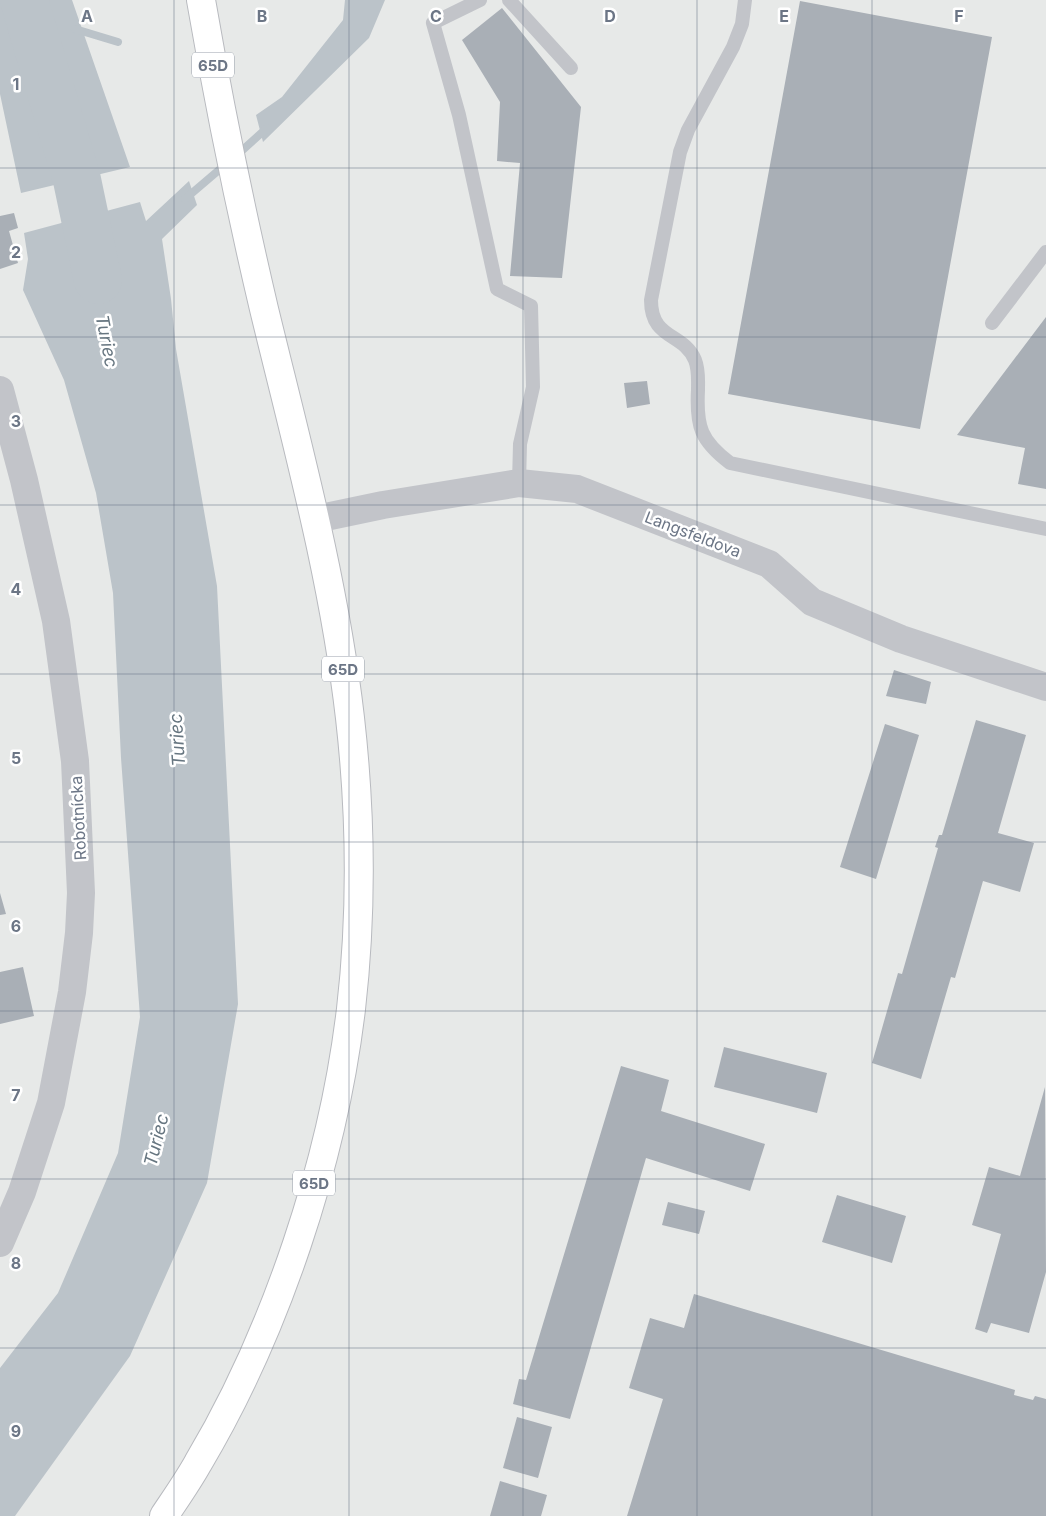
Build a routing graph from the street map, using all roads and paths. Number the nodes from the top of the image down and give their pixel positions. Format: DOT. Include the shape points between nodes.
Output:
graph roads {
  1 [pos="201,0"];
  2 [pos="480,0"];
  3 [pos="509,0"];
  4 [pos="745,0"];
  5 [pos="571,68"];
  6 [pos="1046,252"];
  7 [pos="992,323"];
  8 [pos="0,390"];
  9 [pos="519,483"];
  10 [pos="316,519"];
  11 [pos="1046,529"];
  12 [pos="1046,687"];
  13 [pos="0,1243"];
  14 [pos="164,1516"];
  1 -- 10 [label="main road, 65D" via="225,131 263,304"];
  2 -- 9 [label="lane" via="433,23 459,115 497,289 531,306 533,387 520,444"];
  3 -- 5 [label="lane"];
  4 -- 11 [label="lane" via="742,24 733,47 688,130 680,152 651,300 655,322 694,357 702,433 713,450 730,463"];
  6 -- 7 [label="lane"];
  8 -- 13 [label="street, Robotnícka" via="56,621 75,761 81,893 72,992 51,1104 22,1192"];
  9 -- 10 [label="street, Langsfeldova"];
  9 -- 12 [label="street, Langsfeldova" via="577,489 769,564 812,602 901,639"];
  10 -- 14 [label="main road, 65D" via="350,718 354,771 359,886 350,1012 330,1127 285,1277 234,1396 199,1462"];
}
